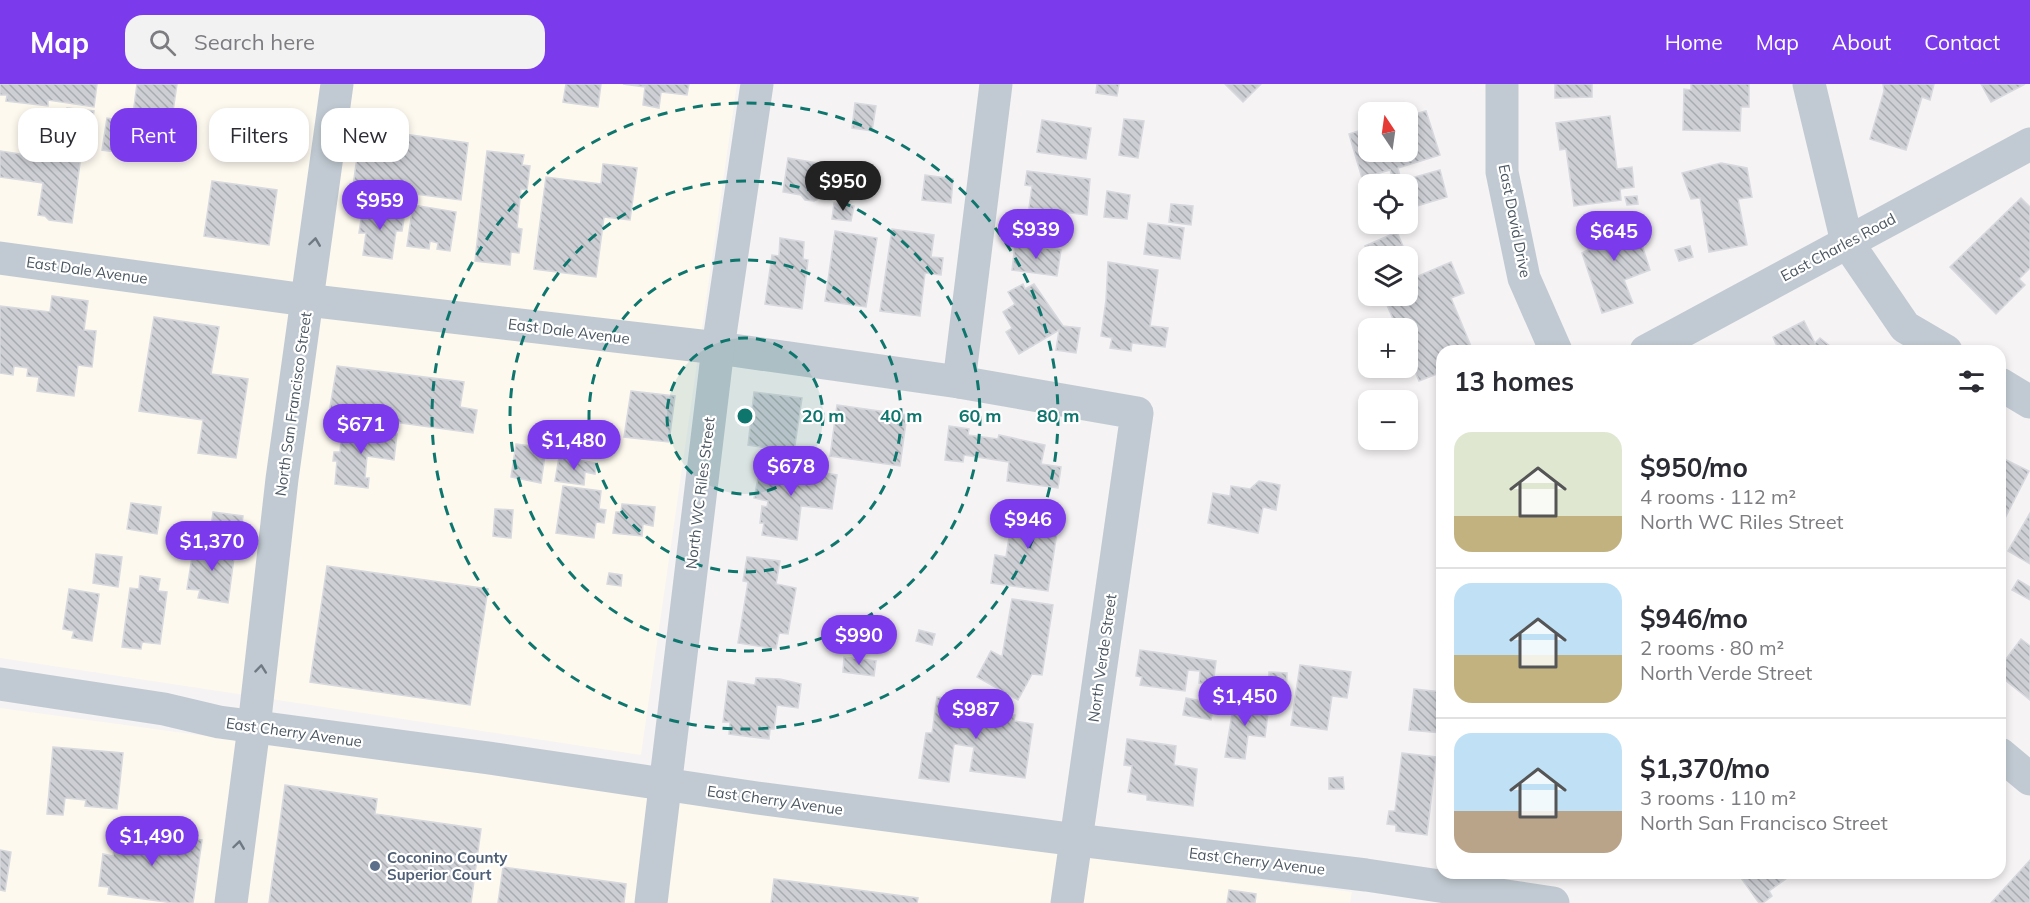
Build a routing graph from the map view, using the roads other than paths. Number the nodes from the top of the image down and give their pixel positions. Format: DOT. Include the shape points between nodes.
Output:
graph roads {
  1 [pos="337,84"];
  2 [pos="757,84"];
  3 [pos="996,84"];
  4 [pos="1502,84"];
  5 [pos="1809,84"];
  6 [pos="2030,144"];
  7 [pos="1847,242"];
  8 [pos="0,258"];
  9 [pos="306,300"];
  10 [pos="1553,345"];
  11 [pos="1657,345"];
  12 [pos="1936,345"];
  13 [pos="718,348"];
  14 [pos="959,382"];
  15 [pos="2006,388"];
  16 [pos="2030,402"];
  17 [pos="1137,413"];
  18 [pos="0,684"];
  19 [pos="254,727"];
  20 [pos="2006,759"];
  21 [pos="2030,779"];
  22 [pos="667,784"];
  23 [pos="1077,840"];
  24 [pos="1364,889"];
  25 [pos="231,903"];
  26 [pos="651,903"];
  27 [pos="1067,903"];
  28 [pos="1552,903"];
  9 -- 1 [label="street, North San Francisco Street, one-way"];
  2 -- 13 [label="street, North WC Riles Street"];
  3 -- 14 [label="street"];
  4 -- 10 [label="street, East David Drive" via="1502,172 1524,278"];
  5 -- 7 [label="street"];
  6 -- 7 [label="street, East Charles Road"];
  7 -- 11 [label="street, East Charles Road"];
  7 -- 12 [label="street" via="1905,327"];
  8 -- 9 [label="street, East Dale Avenue"];
  9 -- 13 [label="street, East Dale Avenue"];
  19 -- 9 [label="street, North San Francisco Street, one-way"];
  13 -- 14 [label="street, East Dale Avenue"];
  13 -- 22 [label="street, North WC Riles Street"];
  14 -- 17 [label="street, East Dale Avenue"];
  15 -- 16 [label="street"];
  17 -- 23 [label="street, North Verde Street"];
  18 -- 19 [label="street, East Cherry Avenue" via="164,708"];
  19 -- 22 [label="street, East Cherry Avenue"];
  25 -- 19 [label="street, North San Francisco Street, one-way"];
  20 -- 21 [label="street"];
  22 -- 23 [label="street, East Cherry Avenue"];
  22 -- 26 [label="street, North WC Riles Street"];
  23 -- 24 [label="street, East Cherry Avenue"];
  23 -- 27 [label="street, North Verde Street"];
  24 -- 28 [label="street, East Cherry Avenue"];
}
